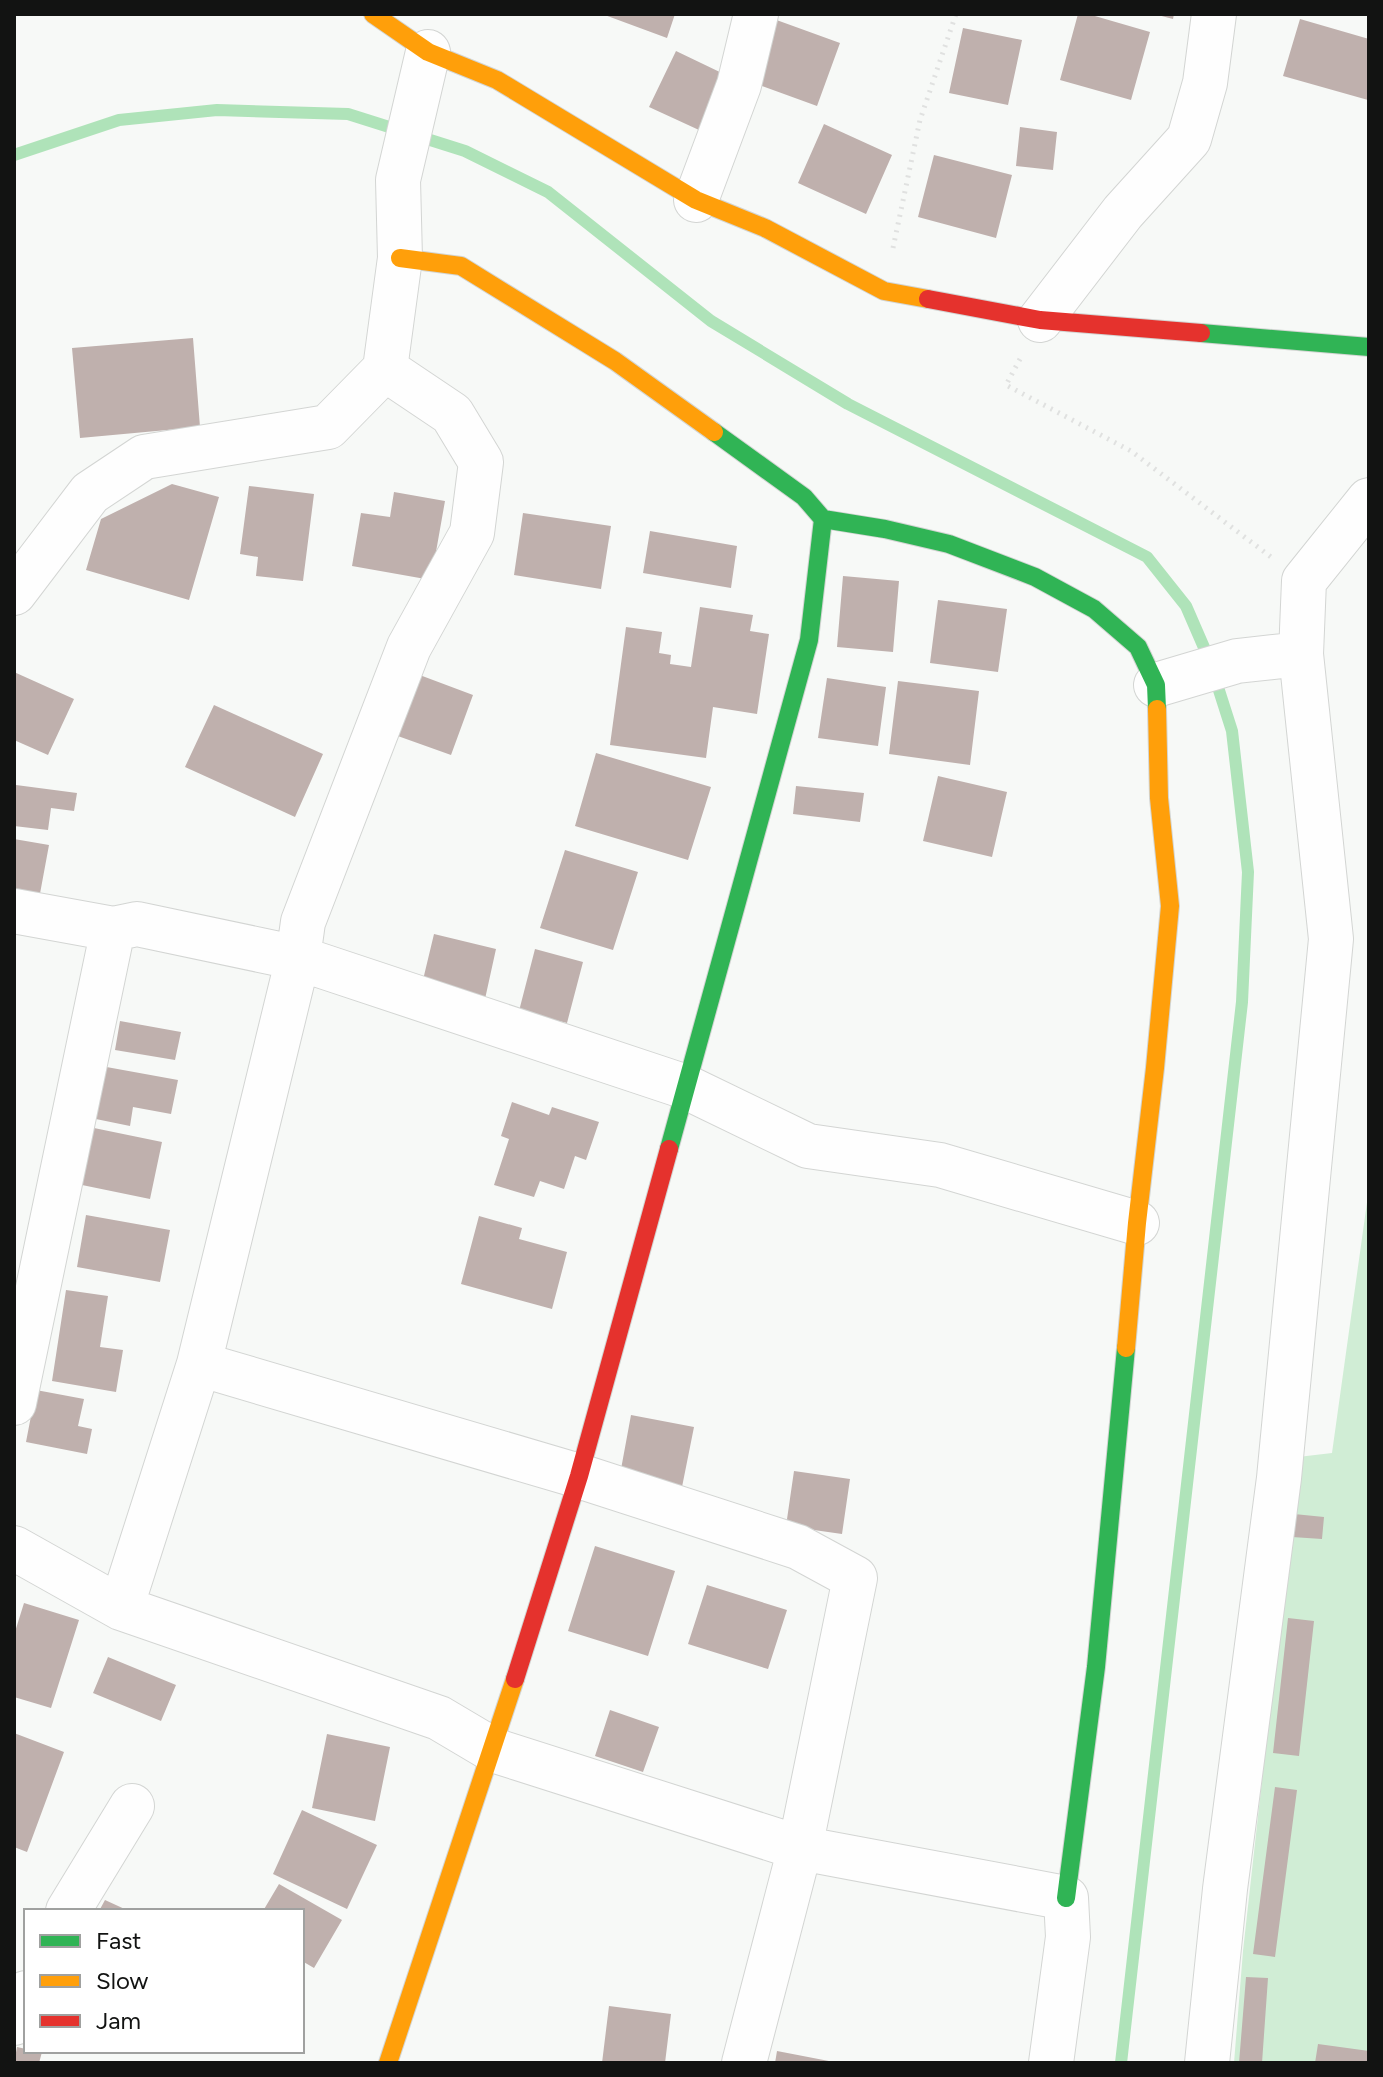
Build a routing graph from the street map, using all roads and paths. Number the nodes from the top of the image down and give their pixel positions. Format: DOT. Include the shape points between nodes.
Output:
graph roads {
  1 [pos="373,14"];
  2 [pos="756,14"];
  3 [pos="956,14"];
  4 [pos="1214,14"];
  5 [pos="423,72"];
  6 [pos="696,200"];
  7 [pos="400,258"];
  8 [pos="884,291"];
  9 [pos="1040,320"];
  10 [pos="1369,347"];
  11 [pos="385,369"];
  12 [pos="1369,500"];
  13 [pos="823,519"];
  14 [pos="1304,581"];
  15 [pos="14,593"];
  16 [pos="1301,654"];
  17 [pos="1171,680"];
  18 [pos="14,911"];
  19 [pos="113,929"];
  20 [pos="298,958"];
  21 [pos="686,1087"];
  22 [pos="1137,1223"];
  23 [pos="199,1364"];
  24 [pos="14,1403"];
  25 [pos="579,1476"];
  26 [pos="14,1548"];
  27 [pos="121,1608"];
  28 [pos="493,1750"];
  29 [pos="132,1806"];
  30 [pos="800,1848"];
  31 [pos="1066,1898"];
  32 [pos="69,1909"];
  33 [pos="24,1998"];
  34 [pos="14,2023"];
  35 [pos="388,2063"];
  36 [pos="744,2063"];
  37 [pos="1051,2063"];
  38 [pos="1207,2063"];
  1 -- 5 [label="street"];
  2 -- 6 [label="street" via="739,85"];
  3 -- 8 [label="path" via="920,120"];
  4 -- 9 [label="street" via="1205,83 1189,139 1123,212"];
  5 -- 6 [label="street" via="497,80"];
  5 -- 7 [label="street" via="398,180"];
  6 -- 8 [label="street" via="765,228"];
  7 -- 11 [label="street"];
  7 -- 13 [label="street" via="461,266 602,353 804,497"];
  8 -- 9 [label="street"];
  9 -- 10 [label="street"];
  9 -- 14 [label="path" via="1006,385 1131,451"];
  11 -- 15 [label="street" via="328,427 144,457 90,493"];
  11 -- 20 [label="street" via="452,414 481,462 472,533 409,647 303,922"];
  12 -- 14 [label="street"];
  13 -- 17 [label="street" via="949,544 1035,577 1094,609"];
  13 -- 21 [label="street" via="809,640"];
  14 -- 16 [label="street"];
  16 -- 17 [label="street" via="1237,661"];
  16 -- 38 [label="street" via="1331,939 1279,1478"];
  17 -- 22 [label="street" via="1159,798 1170,906"];
  18 -- 19 [label="street"];
  19 -- 20 [label="street" via="137,924"];
  19 -- 24 [label="street"];
  20 -- 21 [label="street"];
  20 -- 23 [label="street"];
  21 -- 22 [label="street" via="808,1146 940,1165"];
  21 -- 25 [label="street"];
  22 -- 31 [label="street" via="1096,1667"];
  23 -- 25 [label="street"];
  23 -- 27 [label="street"];
  25 -- 28 [label="street"];
  25 -- 30 [label="street" via="798,1547 855,1578"];
  26 -- 27 [label="street"];
  27 -- 28 [label="street" via="439,1718"];
  28 -- 30 [label="street"];
  28 -- 35 [label="street"];
  29 -- 32 [label="street"];
  30 -- 31 [label="street"];
  30 -- 36 [label="street"];
  31 -- 37 [label="street" via="1068,1937"];
  33 -- 34 [label="street"];
}
